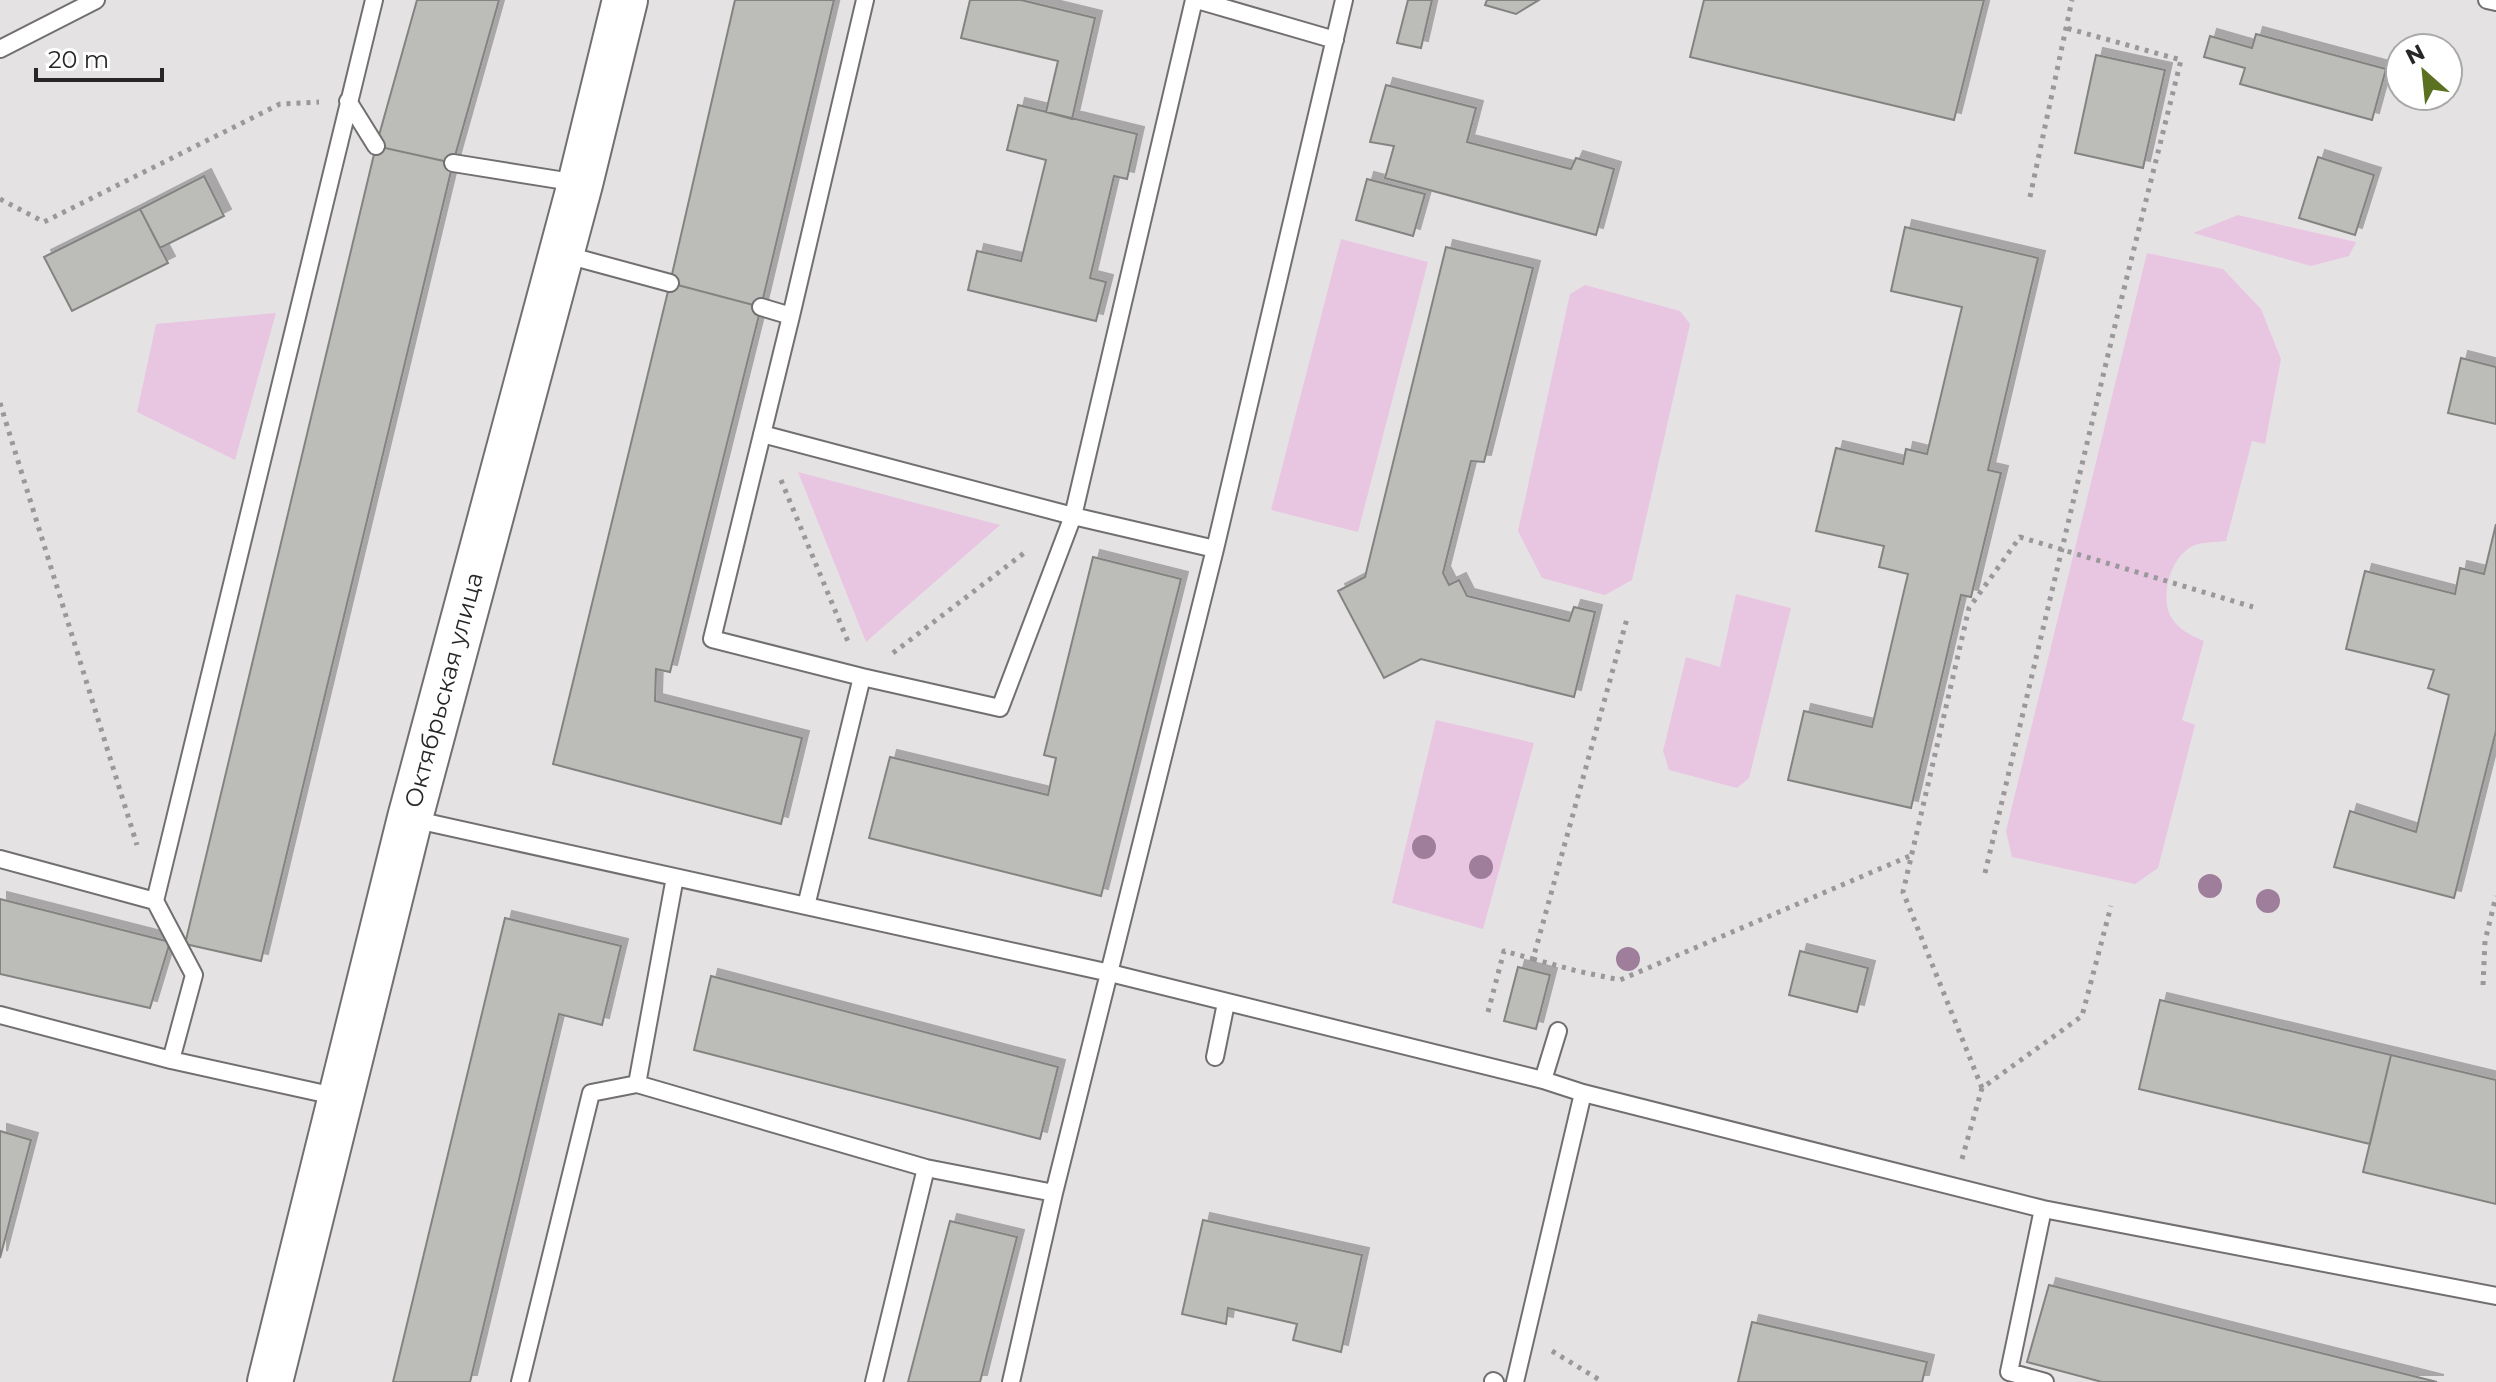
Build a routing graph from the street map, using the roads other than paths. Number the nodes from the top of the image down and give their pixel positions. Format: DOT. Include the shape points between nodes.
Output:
graph roads {
  1 [pos="96,0"];
  2 [pos="374,0"];
  3 [pos="625,0"];
  4 [pos="865,0"];
  5 [pos="1195,0"];
  6 [pos="1344,0"];
  7 [pos="2487,0"];
  8 [pos="2496,2"];
  9 [pos="1335,40"];
  10 [pos="0,49"];
  11 [pos="348,101"];
  12 [pos="376,146"];
  13 [pos="453,163"];
  14 [pos="580,184"];
  15 [pos="561,254"];
  16 [pos="670,283"];
  17 [pos="761,307"];
  18 [pos="791,316"];
  19 [pos="762,434"];
  20 [pos="1073,516"];
  21 [pos="1215,549"];
  22 [pos="862,677"];
  23 [pos="410,818"];
  24 [pos="0,859"];
  25 [pos="675,877"];
  26 [pos="155,901"];
  27 [pos="806,906"];
  28 [pos="1110,973"];
  29 [pos="1226,1003"];
  30 [pos="0,1015"];
  31 [pos="1558,1031"];
  32 [pos="1215,1057"];
  33 [pos="171,1060"];
  34 [pos="1543,1080"];
  35 [pos="637,1084"];
  36 [pos="1583,1093"];
  37 [pos="340,1097"];
  38 [pos="926,1168"];
  39 [pos="1054,1193"];
  40 [pos="2043,1209"];
  41 [pos="2496,1296"];
  42 [pos="2008,1377"];
  43 [pos="270,1382"];
  44 [pos="520,1382"];
  45 [pos="874,1382"];
  46 [pos="1011,1382"];
  47 [pos="1515,1382"];
  48 [pos="2045,1382"];
  1 -- 10 [label="lane"];
  2 -- 11 [label="lane"];
  3 -- 14 [label="main road, Октябрьская улица"];
  4 -- 18 [label="lane"];
  5 -- 9 [label="lane"];
  5 -- 20 [label="lane"];
  6 -- 9 [label="lane"];
  7 -- 8 [label="lane"];
  9 -- 21 [label="lane"];
  11 -- 12 [label="lane"];
  11 -- 26 [label="lane"];
  13 -- 14 [label="lane"];
  14 -- 15 [label="main road, Октябрьская улица"];
  15 -- 16 [label="lane"];
  15 -- 23 [label="main road, Октябрьская улица"];
  17 -- 18 [label="lane"];
  18 -- 19 [label="lane"];
  19 -- 20 [label="lane"];
  19 -- 22 [label="lane" via="712,639"];
  20 -- 21 [label="lane"];
  20 -- 22 [label="lane" via="1000,708"];
  21 -- 28 [label="lane"];
  22 -- 27 [label="lane"];
  23 -- 25 [label="lane"];
  23 -- 37 [label="main road, Октябрьская улица"];
  24 -- 26 [label="lane"];
  25 -- 27 [label="lane"];
  25 -- 35 [label="lane"];
  26 -- 33 [label="lane" via="194,975"];
  27 -- 28 [label="lane"];
  28 -- 29 [label="lane"];
  28 -- 39 [label="lane"];
  29 -- 32 [label="lane"];
  29 -- 34 [label="lane"];
  30 -- 33 [label="lane"];
  31 -- 34 [label="lane"];
  33 -- 37 [label="lane"];
  34 -- 36 [label="lane"];
  35 -- 38 [label="lane"];
  35 -- 44 [label="lane" via="591,1093"];
  36 -- 40 [label="lane"];
  36 -- 47 [label="lane"];
  37 -- 43 [label="main road, Октябрьская улица"];
  38 -- 39 [label="lane"];
  38 -- 45 [label="lane"];
  39 -- 46 [label="lane"];
  40 -- 41 [label="lane"];
  40 -- 42 [label="lane"];
  42 -- 48 [label="lane"];
}
